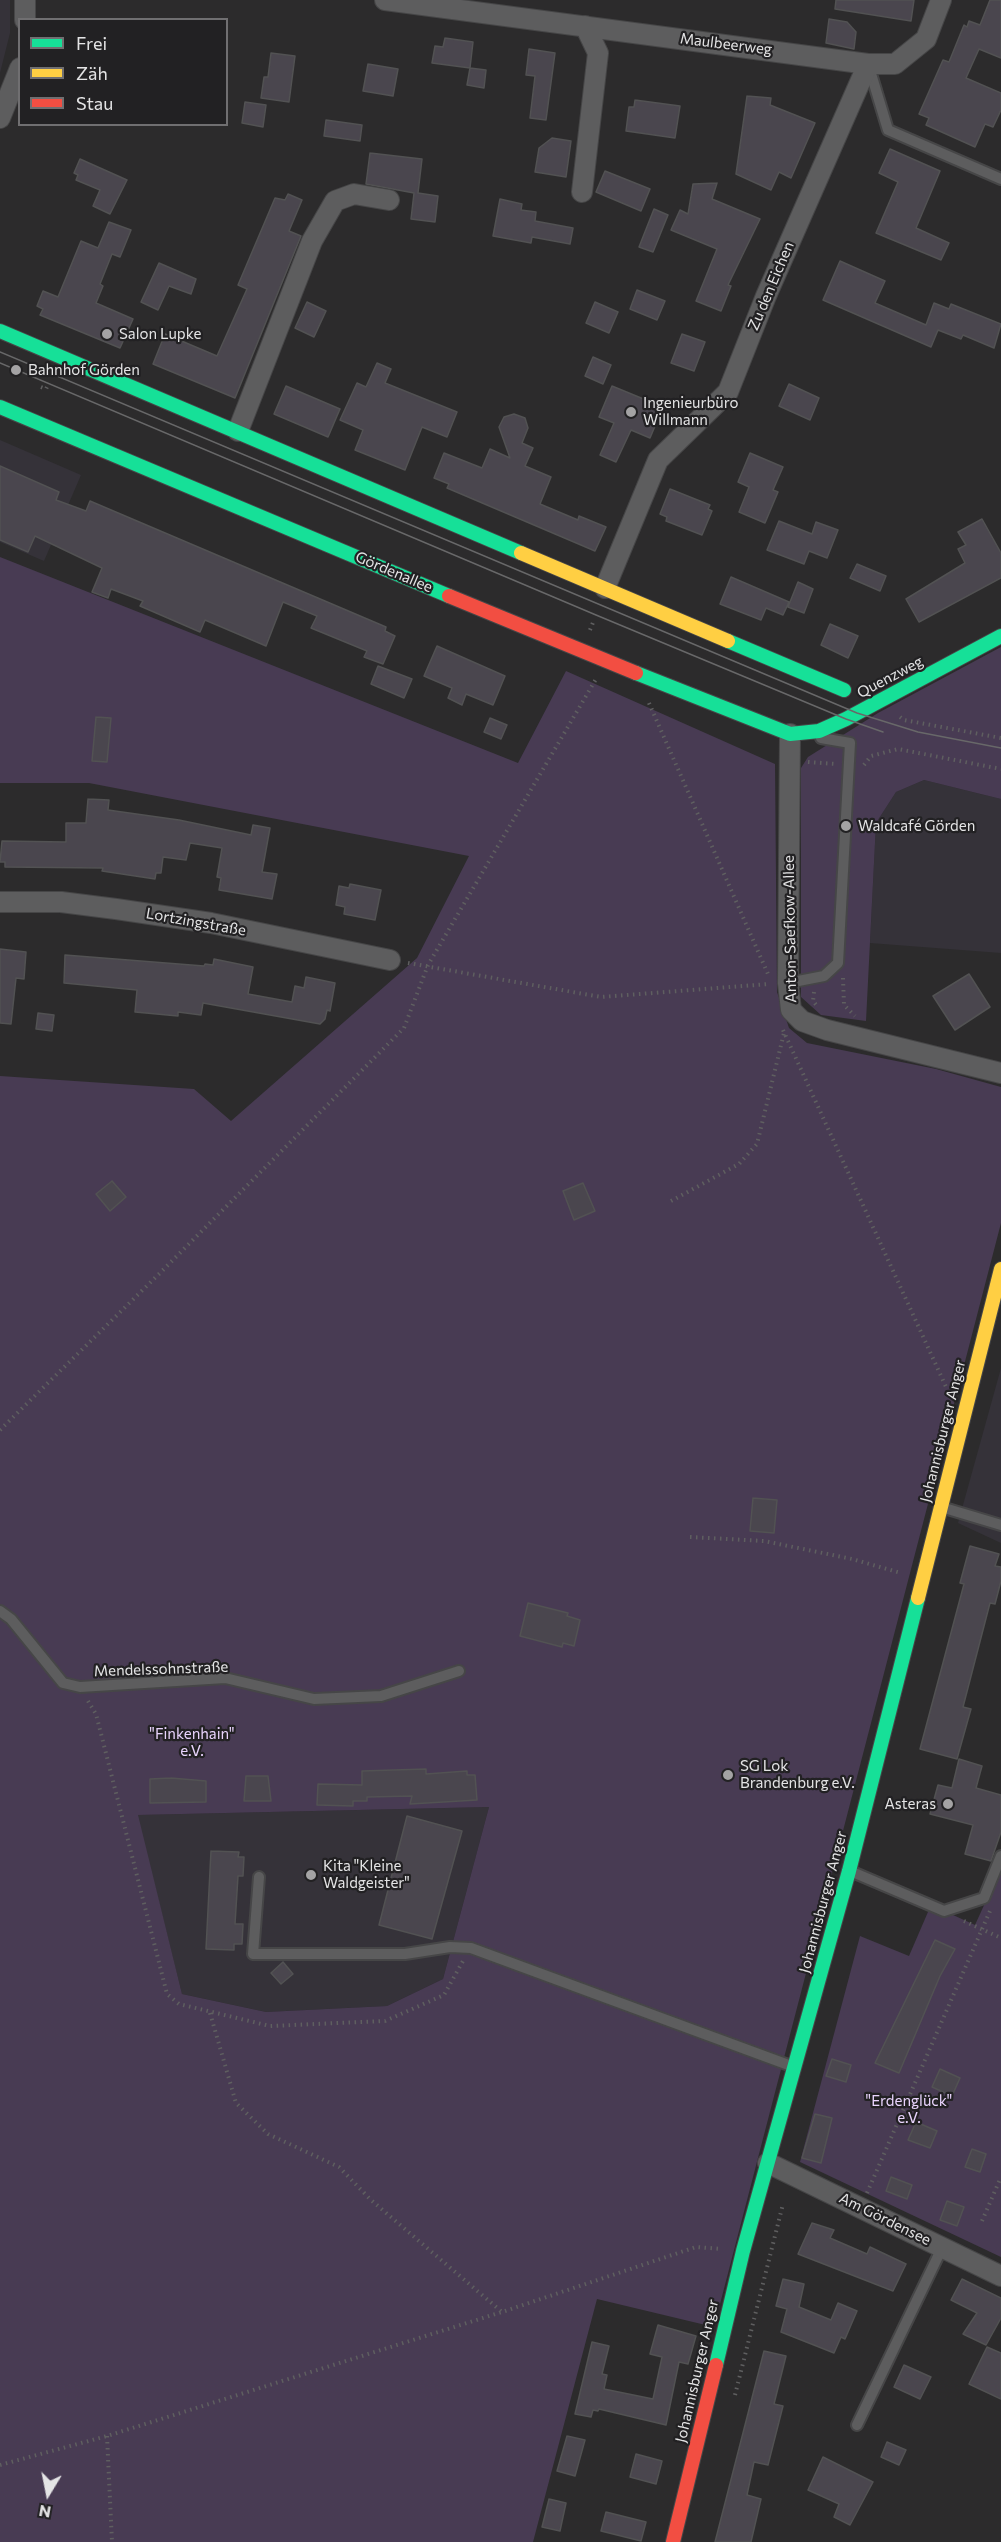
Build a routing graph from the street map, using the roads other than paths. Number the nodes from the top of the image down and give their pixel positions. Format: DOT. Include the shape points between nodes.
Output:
graph roads {
  1 [pos="25,0"];
  2 [pos="385,0"];
  3 [pos="941,0"];
  4 [pos="25,18"];
  5 [pos="585,26"];
  6 [pos="868,64"];
  7 [pos="18,73"];
  8 [pos="0,118"];
  9 [pos="1001,179"];
  10 [pos="582,192"];
  11 [pos="389,200"];
  12 [pos="0,331"];
  13 [pos="0,407"];
  14 [pos="238,431"];
  15 [pos="605,588"];
  16 [pos="1001,636"];
  17 [pos="844,690"];
  18 [pos="790,734"];
  19 [pos="0,902"];
  20 [pos="390,960"];
  21 [pos="778,986"];
  22 [pos="1001,1073"];
  23 [pos="1001,1269"];
  24 [pos="941,1507"];
  25 [pos="1001,1525"];
  26 [pos="0,1611"];
  27 [pos="459,1671"];
  28 [pos="1001,1856"];
  29 [pos="849,1871"];
  30 [pos="259,1877"];
  31 [pos="794,2067"];
  32 [pos="768,2163"];
  33 [pos="942,2248"];
  34 [pos="1001,2277"];
  35 [pos="857,2425"];
  36 [pos="673,2542"];
  1 -- 4 [label="street"];
  2 -- 5 [label="street, Maulbeerweg"];
  3 -- 6 [label="street" via="926,39 895,64"];
  5 -- 6 [label="street, Maulbeerweg"];
  5 -- 10 [label="street" via="598,53"];
  6 -- 9 [label="lane" via="888,130"];
  6 -- 15 [label="street, Zu den Eichen" via="728,392 658,460"];
  7 -- 8 [label="street"];
  11 -- 14 [label="street" via="354,194 335,201 312,241"];
  12 -- 14 [label="street"];
  13 -- 18 [label="street, Gördenallee" via="581,651"];
  14 -- 15 [label="street"];
  15 -- 17 [label="street"];
  16 -- 18 [label="street, Quenzweg" via="846,719 819,731"];
  18 -- 21 [label="street, Anton-Saefkow-Allee"];
  18 -- 21 [label="lane" via="850,743 850,765 838,963 824,976"];
  19 -- 20 [label="street, Lortzingstraße" via="61,902 211,923"];
  21 -- 22 [label="street, Anton-Saefkow-Allee" via="802,1021"];
  23 -- 24 [label="street, Johannisburger Anger"];
  24 -- 25 [label="lane"];
  24 -- 29 [label="street, Johannisburger Anger"];
  26 -- 27 [label="lane, Mendelssohnstraße" via="11,1619 63,1683 80,1687 225,1678 314,1699 381,1696"];
  28 -- 29 [label="lane" via="984,1898 944,1911"];
  29 -- 31 [label="street, Johannisburger Anger"];
  30 -- 31 [label="lane" via="253,1954 405,1954 471,1948"];
  31 -- 32 [label="street, Johannisburger Anger"];
  32 -- 33 [label="street, Am Gördensee"];
  32 -- 36 [label="street, Johannisburger Anger"];
  33 -- 34 [label="street, Am Gördensee"];
  33 -- 35 [label="lane"];
}
